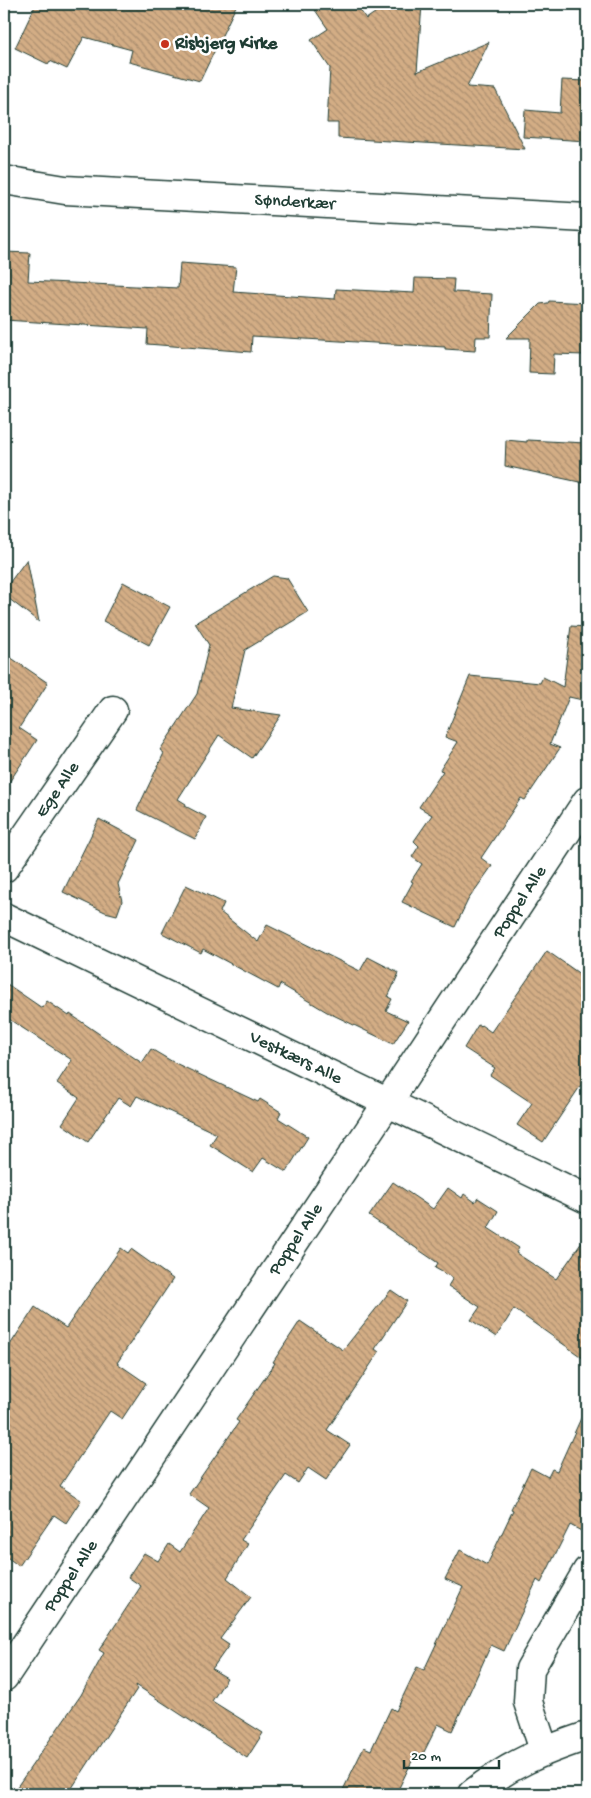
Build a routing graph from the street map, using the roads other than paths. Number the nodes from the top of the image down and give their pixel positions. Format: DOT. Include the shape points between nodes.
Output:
graph roads {
  1 [pos="4,180"];
  2 [pos="587,218"];
  3 [pos="113,710"];
  4 [pos="587,801"];
  5 [pos="4,868"];
  6 [pos="4,917"];
  7 [pos="388,1102"];
  8 [pos="587,1199"];
  9 [pos="587,1571"];
  10 [pos="4,1677"];
  11 [pos="587,1736"];
  12 [pos="544,1750"];
  13 [pos="472,1794"];
  1 -- 2 [label="street, Sønderkær" via="65,190"];
  3 -- 5 [label="street, Ege Alle"];
  4 -- 7 [label="street, Poppel Alle"];
  6 -- 7 [label="street, Vestkærs Alle"];
  7 -- 8 [label="street, Vestkærs Alle"];
  7 -- 10 [label="street, Poppel Alle"];
  9 -- 12 [label="street" via="530,1669 528,1702"];
  11 -- 12 [label="street"];
  12 -- 13 [label="street" via="509,1768"];
}
